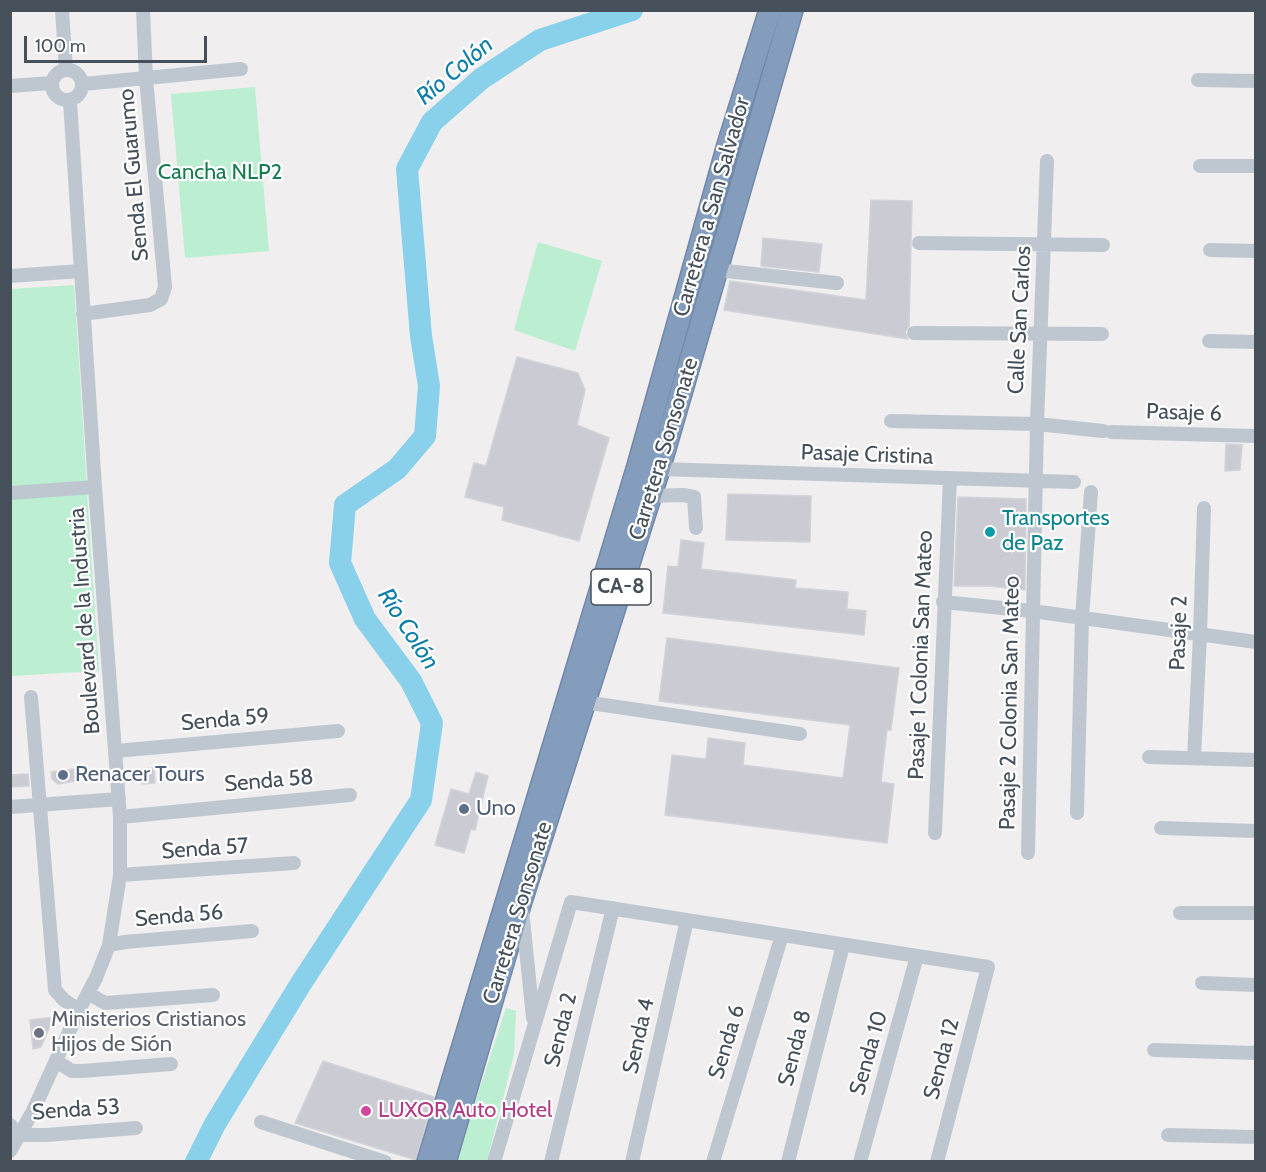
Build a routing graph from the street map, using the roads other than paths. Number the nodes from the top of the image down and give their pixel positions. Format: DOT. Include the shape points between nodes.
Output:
graph roads {
  1 [pos="62,10"];
  2 [pos="143,10"];
  3 [pos="770,10"];
  4 [pos="792,10"];
  5 [pos="241,69"];
  6 [pos="66,70"];
  7 [pos="146,78"];
  8 [pos="1198,80"];
  9 [pos="1256,81"];
  10 [pos="52,84"];
  11 [pos="83,84"];
  12 [pos="10,87"];
  13 [pos="70,100"];
  14 [pos="1047,161"];
  15 [pos="1200,166"];
  16 [pos="1256,166"];
  17 [pos="918,243"];
  18 [pos="1045,244"];
  19 [pos="1103,245"];
  20 [pos="1210,250"];
  21 [pos="1256,251"];
  22 [pos="717,270"];
  23 [pos="81,271"];
  24 [pos="10,276"];
  25 [pos="837,283"];
  26 [pos="83,314"];
  27 [pos="914,333"];
  28 [pos="1041,334"];
  29 [pos="1102,334"];
  30 [pos="1209,341"];
  31 [pos="1256,342"];
  32 [pos="891,422"];
  33 [pos="1036,424"];
  34 [pos="1256,436"];
  35 [pos="659,469"];
  36 [pos="950,478"];
  37 [pos="1036,482"];
  38 [pos="1074,482"];
  39 [pos="95,487"];
  40 [pos="1091,492"];
  41 [pos="10,493"];
  42 [pos="650,496"];
  43 [pos="1204,508"];
  44 [pos="696,528"];
  45 [pos="944,602"];
  46 [pos="1032,611"];
  47 [pos="1082,618"];
  48 [pos="1200,635"];
  49 [pos="1256,642"];
  50 [pos="32,696"];
  51 [pos="584,702"];
  52 [pos="338,731"];
  53 [pos="800,734"];
  54 [pos="116,751"];
  55 [pos="1149,758"];
  56 [pos="1194,758"];
  57 [pos="1256,760"];
  58 [pos="350,795"];
  59 [pos="118,799"];
  60 [pos="40,805"];
  61 [pos="10,807"];
  62 [pos="1077,813"];
  63 [pos="120,817"];
  64 [pos="1161,828"];
  65 [pos="1256,831"];
  66 [pos="935,833"];
  67 [pos="1028,853"];
  68 [pos="294,863"];
  69 [pos="120,875"];
  70 [pos="521,901"];
  71 [pos="613,908"];
  72 [pos="1180,913"];
  73 [pos="1256,914"];
  74 [pos="687,920"];
  75 [pos="252,931"];
  76 [pos="782,935"];
  77 [pos="109,945"];
  78 [pos="843,945"];
  79 [pos="917,956"];
  80 [pos="1202,983"];
  81 [pos="1256,985"];
  82 [pos="89,994"];
  83 [pos="213,995"];
  84 [pos="79,1010"];
  85 [pos="534,1029"];
  86 [pos="1154,1050"];
  87 [pos="1256,1053"];
  88 [pos="56,1061"];
  89 [pos="171,1064"];
  90 [pos="261,1122"];
  91 [pos="136,1128"];
  92 [pos="15,1130"];
  93 [pos="1168,1135"];
  94 [pos="1256,1137"];
  95 [pos="10,1151"];
  96 [pos="385,1161"];
  97 [pos="428,1161"];
  98 [pos="445,1161"];
  99 [pos="494,1161"];
  100 [pos="551,1161"];
  101 [pos="632,1161"];
  102 [pos="713,1161"];
  103 [pos="788,1161"];
  104 [pos="860,1161"];
  105 [pos="937,1161"];
  1 -- 6 [label="street"];
  2 -- 7 [label="street, Senda El Guarumo"];
  3 -- 97 [label="highway, Carretera a San Salvador / CA-8" via="638,466"];
  4 -- 22 [label="highway, Carretera Sonsonate / CA-8"];
  5 -- 7 [label="street"];
  6 -- 10 [label="street" via="55,75"];
  6 -- 11 [label="street" via="77,73"];
  7 -- 11 [label="street"];
  7 -- 26 [label="street, Senda El Guarumo" via="165,287 162,299 150,305"];
  8 -- 9 [label="street"];
  10 -- 12 [label="street"];
  10 -- 13 [label="street" via="57,96"];
  11 -- 13 [label="street" via="81,93"];
  13 -- 23 [label="street, Boulevard de la Industria"];
  14 -- 18 [label="street, Calle San Carlos"];
  15 -- 16 [label="street"];
  17 -- 18 [label="street"];
  18 -- 19 [label="street"];
  18 -- 28 [label="street, Calle San Carlos"];
  20 -- 21 [label="street"];
  22 -- 25 [label="street"];
  22 -- 35 [label="highway, Carretera Sonsonate / CA-8"];
  23 -- 24 [label="street"];
  23 -- 26 [label="street, Boulevard de la Industria"];
  26 -- 39 [label="street, Boulevard de la Industria"];
  27 -- 28 [label="street"];
  28 -- 29 [label="street"];
  28 -- 33 [label="street, Calle San Carlos"];
  30 -- 31 [label="street"];
  32 -- 33 [label="street, Pasaje 6"];
  33 -- 34 [label="street, Pasaje 6" via="1107,431"];
  33 -- 37 [label="street, Calle San Carlos"];
  35 -- 36 [label="street, Pasaje Cristina"];
  35 -- 42 [label="highway, Carretera Sonsonate / CA-8"];
  36 -- 37 [label="street, Pasaje Cristina"];
  36 -- 45 [label="street, Pasaje 1 Colonia San Mateo"];
  37 -- 38 [label="street, Pasaje Cristina"];
  37 -- 46 [label="street, Pasaje 2 Colonia San Mateo"];
  39 -- 41 [label="street"];
  39 -- 54 [label="street, Boulevard de la Industria"];
  40 -- 47 [label="street"];
  42 -- 44 [label="street" via="694,497"];
  42 -- 51 [label="highway, Carretera Sonsonate / CA-8"];
  43 -- 48 [label="street, Pasaje 2"];
  45 -- 46 [label="street"];
  45 -- 66 [label="street, Pasaje 1 Colonia San Mateo"];
  46 -- 47 [label="street"];
  46 -- 67 [label="street, Pasaje 2 Colonia San Mateo"];
  47 -- 48 [label="street"];
  47 -- 62 [label="street"];
  48 -- 49 [label="street"];
  48 -- 56 [label="street, Pasaje 2"];
  50 -- 60 [label="street"];
  51 -- 53 [label="street"];
  51 -- 70 [label="highway, Carretera Sonsonate / CA-8"];
  52 -- 54 [label="street, Senda 59"];
  54 -- 59 [label="street, Boulevard de la Industria"];
  55 -- 56 [label="street"];
  56 -- 57 [label="street"];
  58 -- 63 [label="street, Senda 58"];
  59 -- 60 [label="street"];
  59 -- 63 [label="street, Boulevard de la Industria"];
  60 -- 61 [label="street"];
  60 -- 84 [label="street" via="55,990"];
  63 -- 69 [label="street, Boulevard de la Industria"];
  64 -- 65 [label="street"];
  68 -- 69 [label="street, Senda 57"];
  69 -- 77 [label="street, Boulevard de la Industria"];
  70 -- 85 [label="street"];
  70 -- 98 [label="highway, Carretera Sonsonate / CA-8"];
  71 -- 74 [label="street"];
  71 -- 85 [label="street" via="571,902"];
  71 -- 100 [label="street, Senda 2"];
  72 -- 73 [label="street"];
  74 -- 76 [label="street"];
  74 -- 101 [label="street, Senda 4"];
  75 -- 77 [label="street, Senda 56"];
  76 -- 78 [label="street"];
  76 -- 102 [label="street, Senda 6"];
  77 -- 82 [label="street, Boulevard de la Industria"];
  78 -- 79 [label="street"];
  78 -- 103 [label="street, Senda 8"];
  79 -- 104 [label="street, Senda 10"];
  79 -- 105 [label="street, Senda 12" via="988,967"];
  80 -- 81 [label="street"];
  82 -- 83 [label="street" via="105,1003"];
  82 -- 84 [label="street, Boulevard de la Industria"];
  84 -- 88 [label="street, Boulevard de la Industria"];
  85 -- 99 [label="street"];
  86 -- 87 [label="street"];
  88 -- 89 [label="street" via="72,1071"];
  88 -- 92 [label="street, Boulevard de la Industria" via="33,1111"];
  90 -- 96 [label="street"];
  91 -- 92 [label="street, Senda 53" via="46,1135"];
  92 -- 95 [label="street, Boulevard de la Industria"];
  93 -- 94 [label="street"];
}
